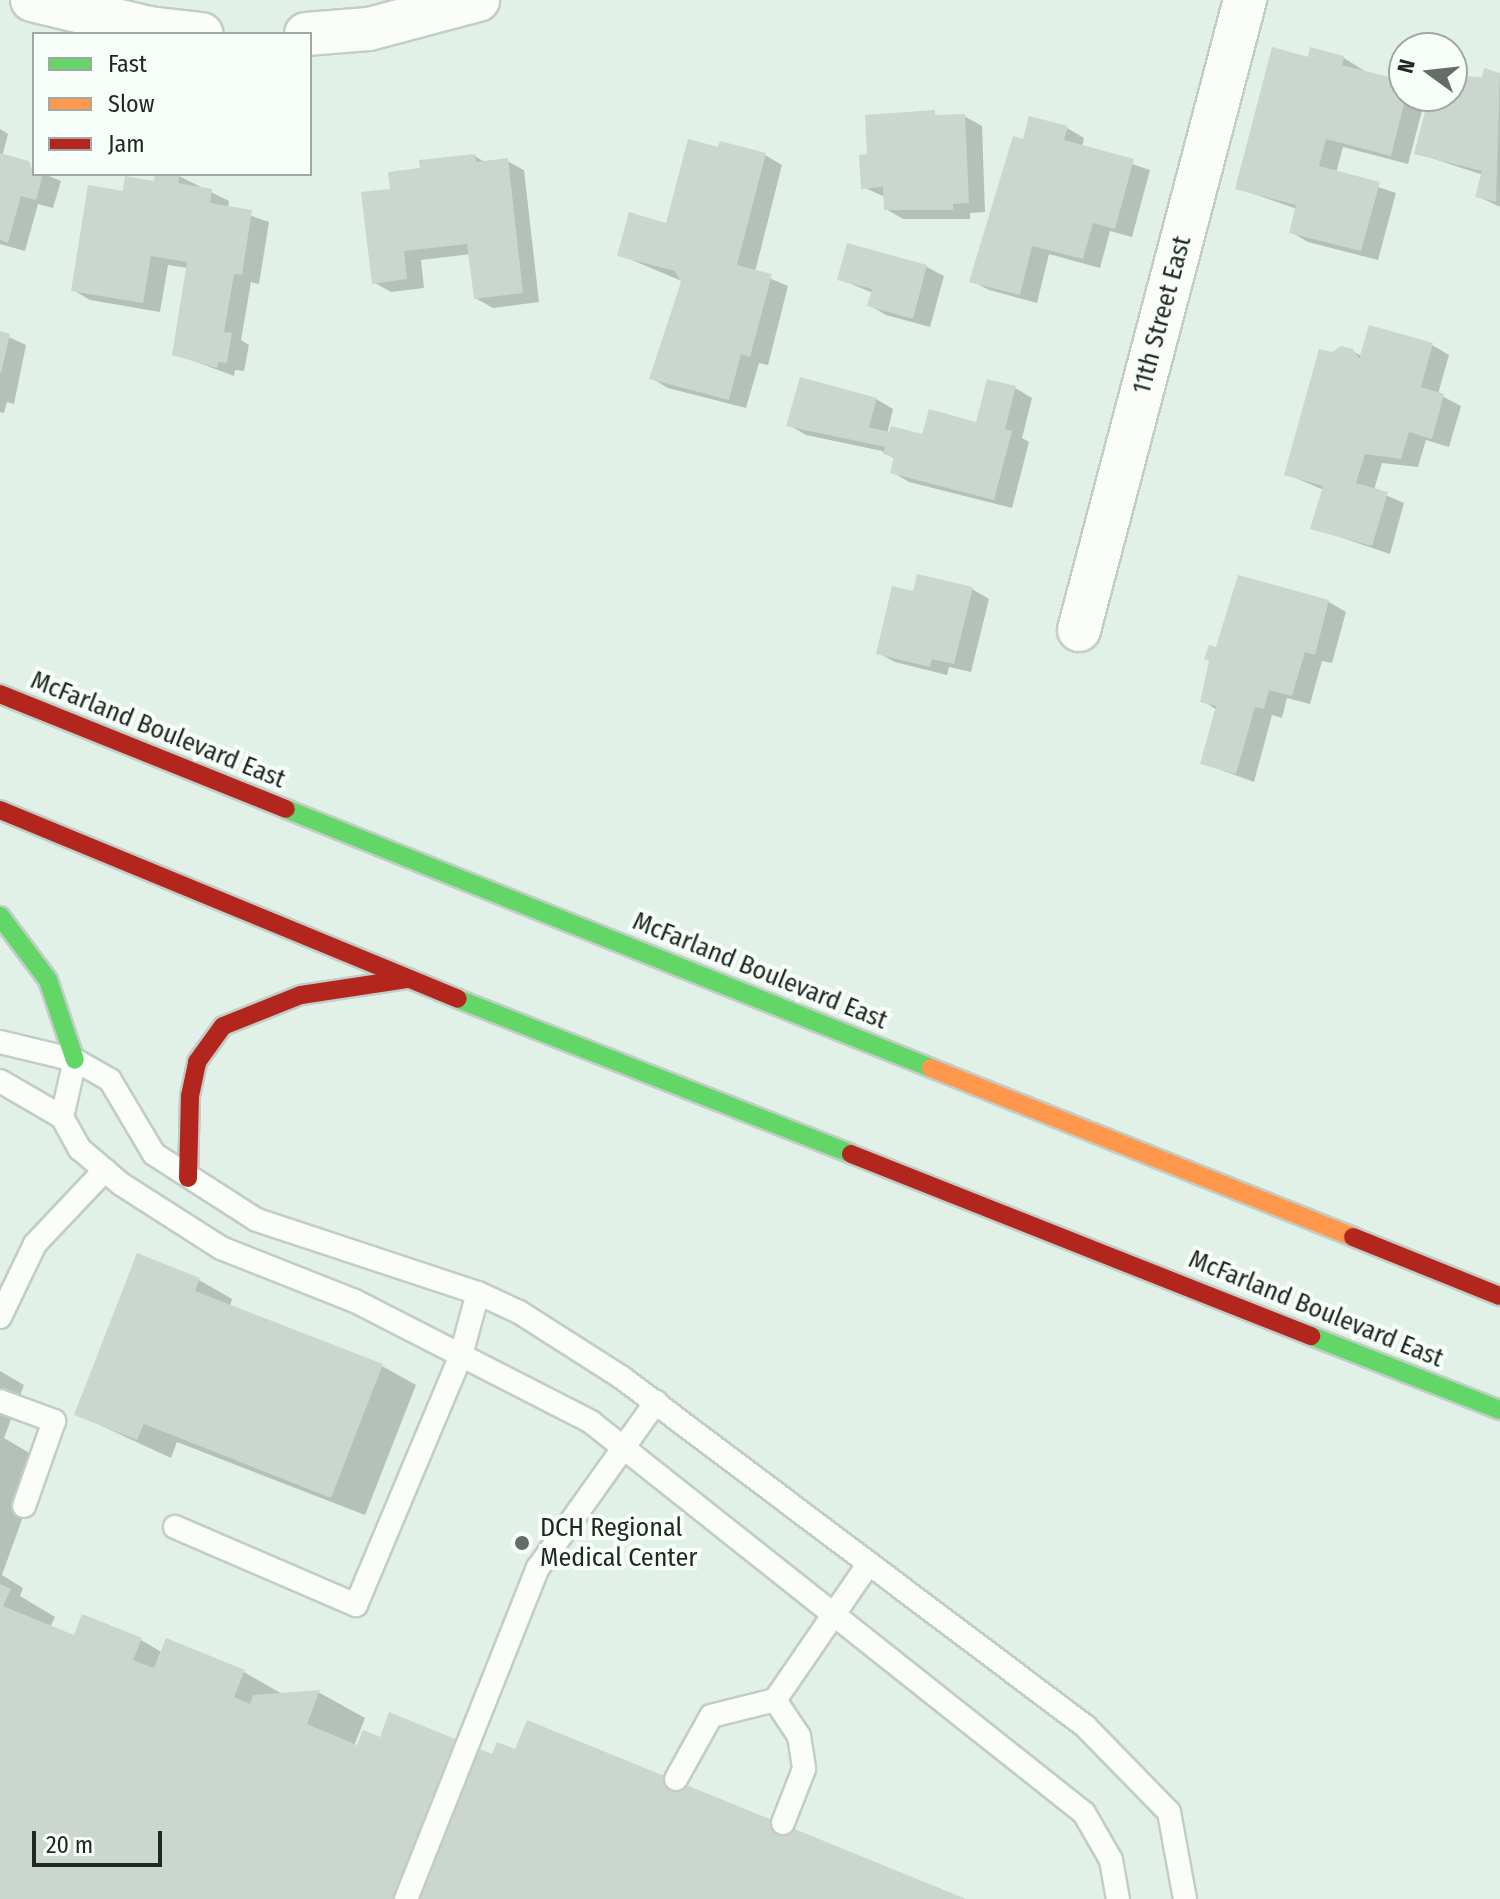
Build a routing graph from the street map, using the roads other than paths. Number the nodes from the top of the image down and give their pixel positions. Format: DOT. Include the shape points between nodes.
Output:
graph roads {
  1 [pos="32,0"];
  2 [pos="478,0"];
  3 [pos="1245,0"];
  4 [pos="184,32"];
  5 [pos="312,34"];
  6 [pos="1079,630"];
  7 [pos="0,694"];
  8 [pos="0,810"];
  9 [pos="0,916"];
  10 [pos="407,979"];
  11 [pos="0,1042"];
  12 [pos="75,1060"];
  13 [pos="0,1081"];
  14 [pos="62,1117"];
  15 [pos="105,1170"];
  16 [pos="188,1178"];
  17 [pos="478,1293"];
  18 [pos="1500,1296"];
  19 [pos="0,1317"];
  20 [pos="461,1355"];
  21 [pos="0,1401"];
  22 [pos="656,1402"];
  23 [pos="1500,1410"];
  24 [pos="622,1446"];
  25 [pos="24,1506"];
  26 [pos="175,1527"];
  27 [pos="869,1563"];
  28 [pos="833,1611"];
  29 [pos="775,1700"];
  30 [pos="676,1779"];
  31 [pos="783,1823"];
  32 [pos="406,1899"];
  33 [pos="1118,1899"];
  34 [pos="1185,1899"];
  1 -- 4 [label="street"];
  2 -- 5 [label="street" via="369,29"];
  3 -- 6 [label="street, 11th Street East"];
  7 -- 18 [label="highway, McFarland Boulevard East"];
  8 -- 10 [label="highway, McFarland Boulevard East"];
  9 -- 12 [label="highway" via="48,980"];
  10 -- 16 [label="highway" via="301,995 223,1026 197,1062 190,1096"];
  10 -- 23 [label="highway, McFarland Boulevard East"];
  11 -- 12 [label="lane"];
  12 -- 14 [label="lane"];
  12 -- 16 [label="lane" via="110,1080 154,1154"];
  13 -- 14 [label="lane"];
  14 -- 15 [label="lane" via="80,1149"];
  15 -- 19 [label="lane" via="35,1244"];
  15 -- 20 [label="lane" via="221,1248 355,1301"];
  16 -- 17 [label="lane" via="257,1220"];
  17 -- 20 [label="lane"];
  17 -- 22 [label="lane" via="519,1312"];
  20 -- 24 [label="lane" via="591,1422"];
  20 -- 26 [label="lane" via="356,1605"];
  21 -- 25 [label="lane" via="54,1421"];
  22 -- 24 [label="lane"];
  22 -- 27 [label="lane"];
  24 -- 28 [label="lane"];
  24 -- 32 [label="lane" via="538,1568"];
  27 -- 28 [label="lane"];
  27 -- 34 [label="lane" via="1085,1726 1169,1812"];
  28 -- 29 [label="lane"];
  28 -- 33 [label="lane" via="1084,1813 1111,1860"];
  29 -- 30 [label="lane" via="711,1716"];
  29 -- 31 [label="lane" via="799,1736 804,1769"];
}
